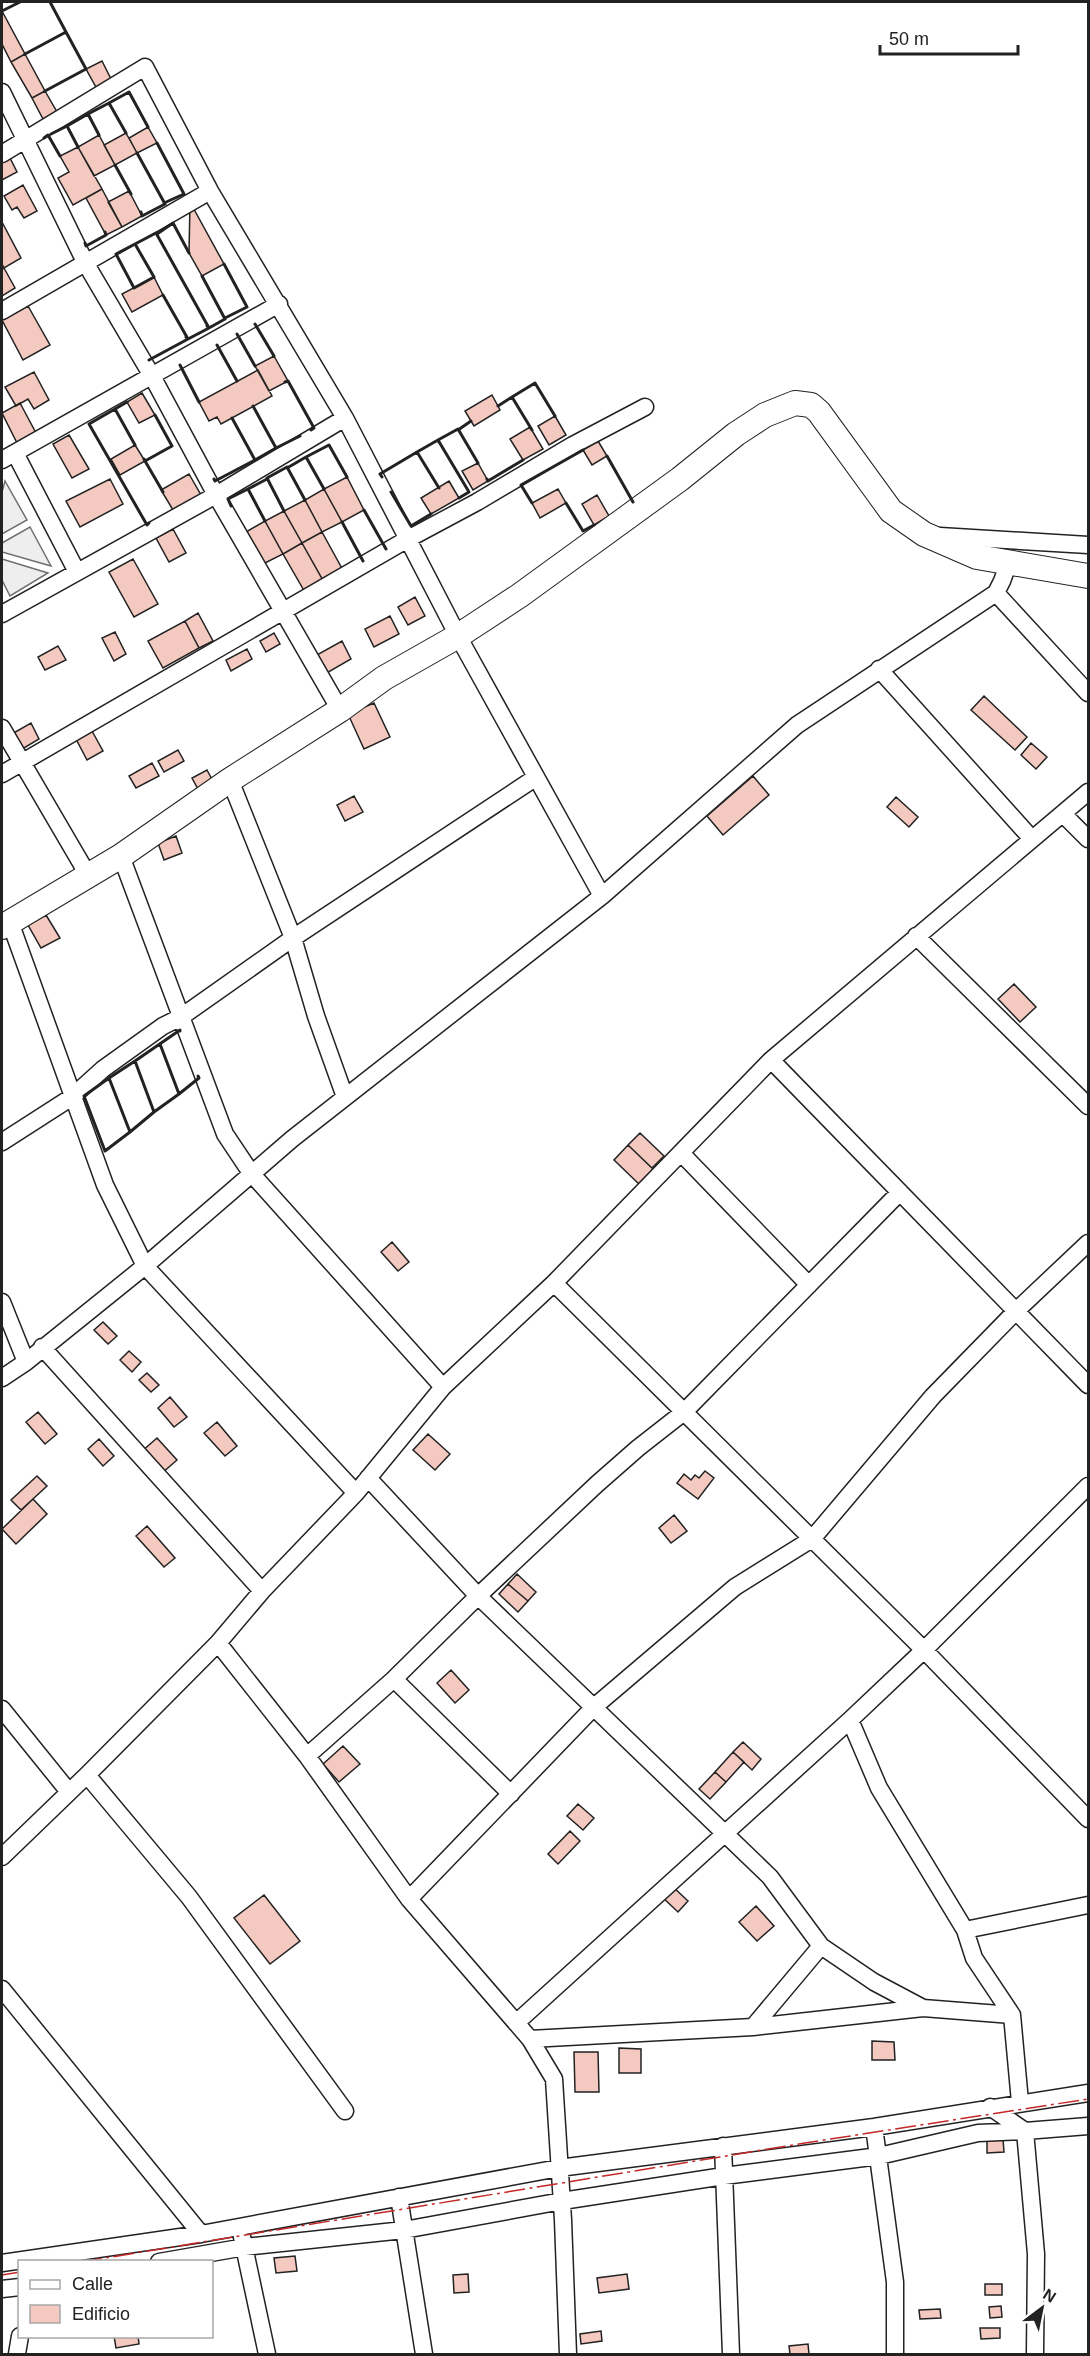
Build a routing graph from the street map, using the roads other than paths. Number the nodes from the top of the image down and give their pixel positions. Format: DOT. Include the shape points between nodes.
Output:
graph roads {
  1 [pos="2,92"];
  2 [pos="25,141"];
  3 [pos="2,154"];
  4 [pos="210,191"];
  5 [pos="86,264"];
  6 [pos="279,304"];
  7 [pos="2,311"];
  8 [pos="152,376"];
  9 [pos="645,407"];
  10 [pos="345,418"];
  11 [pos="8,456"];
  12 [pos="216,495"];
  13 [pos="924,534"];
  14 [pos="406,540"];
  15 [pos="1089,544"];
  16 [pos="1009,562"];
  17 [pos="77,572"];
  18 [pos="1089,576"];
  19 [pos="996,592"];
  20 [pos="282,611"];
  21 [pos="2,614"];
  22 [pos="458,636"];
  23 [pos="879,669"];
  24 [pos="1089,693"];
  25 [pos="340,710"];
  26 [pos="2,728"];
  27 [pos="22,763"];
  28 [pos="2,774"];
  29 [pos="535,778"];
  30 [pos="230,780"];
  31 [pos="1089,792"];
  32 [pos="1063,814"];
  33 [pos="1032,839"];
  34 [pos="1089,839"];
  35 [pos="121,856"];
  36 [pos="88,875"];
  37 [pos="602,896"];
  38 [pos="6,925"];
  39 [pos="916,936"];
  40 [pos="293,938"];
  41 [pos="182,1017"];
  42 [pos="771,1060"];
  43 [pos="72,1097"];
  44 [pos="345,1097"];
  45 [pos="1089,1106"];
  46 [pos="2,1142"];
  47 [pos="681,1153"];
  48 [pos="251,1173"];
  49 [pos="900,1192"];
  50 [pos="1089,1243"];
  51 [pos="146,1266"];
  52 [pos="554,1283"];
  53 [pos="809,1285"];
  54 [pos="2,1302"];
  55 [pos="1016,1311"];
  56 [pos="42,1347"];
  57 [pos="26,1362"];
  58 [pos="2,1378"];
  59 [pos="1089,1385"];
  60 [pos="443,1386"];
  61 [pos="684,1412"];
  62 [pos="368,1478"];
  63 [pos="1089,1486"];
  64 [pos="356,1493"];
  65 [pos="812,1539"];
  66 [pos="262,1591"];
  67 [pos="478,1596"];
  68 [pos="218,1643"];
  69 [pos="924,1650"];
  70 [pos="394,1679"];
  71 [pos="594,1707"];
  72 [pos="2,1709"];
  73 [pos="850,1720"];
  74 [pos="307,1756"];
  75 [pos="87,1775"];
  76 [pos="69,1792"];
  77 [pos="511,1794"];
  78 [pos="1089,1819"];
  79 [pos="724,1832"];
  80 [pos="2,1857"];
  81 [pos="410,1899"];
  82 [pos="1089,1905"];
  83 [pos="965,1930"];
  84 [pos="821,1946"];
  85 [pos="2,1989"];
  86 [pos="923,2008"];
  87 [pos="1012,2015"];
  88 [pos="516,2023"];
  89 [pos="753,2027"];
  90 [pos="530,2038"];
  91 [pos="1089,2093"];
  92 [pos="1020,2102"];
  93 [pos="990,2107"];
  94 [pos="345,2111"];
  95 [pos="1089,2126"];
  96 [pos="874,2127"];
  97 [pos="1025,2131"];
  98 [pos="723,2146"];
  99 [pos="879,2156"];
  100 [pos="559,2168"];
  101 [pos="724,2176"];
  102 [pos="399,2196"];
  103 [pos="562,2201"];
  104 [pos="240,2227"];
  105 [pos="404,2230"];
  106 [pos="201,2234"];
  107 [pos="245,2247"];
  108 [pos="134,2253"];
  109 [pos="50,2260"];
  110 [pos="170,2260"];
  111 [pos="18,2263"];
  112 [pos="2,2264"];
  113 [pos="18,2287"];
  114 [pos="2,2289"];
  115 [pos="20,2338"];
  116 [pos="17,2355"];
  117 [pos="267,2355"];
  118 [pos="424,2355"];
  119 [pos="568,2355"];
  120 [pos="731,2355"];
  121 [pos="895,2355"];
  122 [pos="1035,2355"];
  1 -- 2 [label="street"];
  2 -- 3 [label="street"];
  2 -- 4 [label="street" via="145,67"];
  2 -- 5 [label="street"];
  4 -- 5 [label="street"];
  4 -- 6 [label="street"];
  5 -- 7 [label="street"];
  5 -- 8 [label="street"];
  6 -- 8 [label="street"];
  6 -- 10 [label="street"];
  8 -- 11 [label="street"];
  8 -- 12 [label="street"];
  9 -- 14 [label="street"];
  10 -- 12 [label="street"];
  10 -- 14 [label="street"];
  11 -- 17 [label="street"];
  12 -- 17 [label="street"];
  12 -- 20 [label="street"];
  13 -- 15 [label="street"];
  13 -- 16 [label="street" via="977,557"];
  13 -- 22 [label="street" via="891,511 819,412 811,405 795,402 735,434 569,560"];
  14 -- 20 [label="street"];
  14 -- 22 [label="street"];
  16 -- 18 [label="street"];
  16 -- 19 [label="street"];
  17 -- 21 [label="street"];
  19 -- 23 [label="street"];
  19 -- 24 [label="street"];
  20 -- 25 [label="street"];
  20 -- 27 [label="street"];
  22 -- 25 [label="street" via="384,678"];
  22 -- 29 [label="street"];
  23 -- 33 [label="street"];
  23 -- 37 [label="street" via="797,724"];
  25 -- 30 [label="street"];
  26 -- 27 [label="street"];
  27 -- 28 [label="street"];
  27 -- 36 [label="street"];
  29 -- 37 [label="street"];
  29 -- 40 [label="street"];
  30 -- 35 [label="street"];
  30 -- 40 [label="street"];
  31 -- 32 [label="street"];
  32 -- 33 [label="street"];
  32 -- 34 [label="street"];
  33 -- 39 [label="street"];
  35 -- 36 [label="street"];
  35 -- 41 [label="street"];
  36 -- 38 [label="street"];
  37 -- 44 [label="street"];
  38 -- 43 [label="street"];
  39 -- 42 [label="street"];
  39 -- 45 [label="street"];
  40 -- 41 [label="street"];
  40 -- 44 [label="street"];
  41 -- 43 [label="street" via="103,1069"];
  41 -- 48 [label="street" via="225,1134"];
  42 -- 47 [label="street"];
  42 -- 49 [label="street"];
  43 -- 46 [label="street"];
  43 -- 51 [label="street" via="105,1185"];
  44 -- 48 [label="street"];
  47 -- 52 [label="street"];
  47 -- 53 [label="street"];
  48 -- 51 [label="street"];
  48 -- 60 [label="street"];
  49 -- 53 [label="street"];
  49 -- 55 [label="street"];
  50 -- 55 [label="street"];
  51 -- 56 [label="street"];
  51 -- 64 [label="street"];
  52 -- 60 [label="street"];
  52 -- 61 [label="street"];
  53 -- 61 [label="street"];
  54 -- 57 [label="street"];
  55 -- 59 [label="street"];
  55 -- 65 [label="street" via="933,1396"];
  56 -- 57 [label="street"];
  56 -- 66 [label="street"];
  57 -- 58 [label="street"];
  60 -- 62 [label="street"];
  61 -- 65 [label="street"];
  61 -- 67 [label="street" via="622,1462"];
  62 -- 64 [label="street"];
  62 -- 67 [label="street"];
  63 -- 69 [label="street"];
  64 -- 66 [label="street"];
  65 -- 69 [label="street"];
  65 -- 71 [label="street" via="735,1587"];
  66 -- 68 [label="street"];
  67 -- 70 [label="street"];
  67 -- 71 [label="street"];
  68 -- 74 [label="street"];
  68 -- 75 [label="street"];
  69 -- 73 [label="street"];
  69 -- 78 [label="street"];
  70 -- 74 [label="street"];
  70 -- 77 [label="street"];
  71 -- 77 [label="street"];
  71 -- 79 [label="street"];
  72 -- 76 [label="street"];
  73 -- 79 [label="street"];
  73 -- 83 [label="street" via="879,1788"];
  74 -- 81 [label="street"];
  75 -- 76 [label="street"];
  75 -- 94 [label="street" via="189,1897"];
  76 -- 80 [label="street"];
  77 -- 81 [label="street"];
  79 -- 84 [label="street" via="770,1877"];
  79 -- 88 [label="street"];
  81 -- 88 [label="street"];
  82 -- 83 [label="street"];
  83 -- 87 [label="street" via="974,1959"];
  84 -- 86 [label="street" via="874,1982"];
  84 -- 89 [label="street"];
  85 -- 106 [label="street"];
  86 -- 87 [label="street"];
  86 -- 89 [label="street"];
  87 -- 92 [label="street"];
  88 -- 90 [label="street"];
  89 -- 90 [label="street"];
  90 -- 100 [label="street" via="554,2079"];
  91 -- 92 [label="street"];
  92 -- 93 [label="street"];
  93 -- 96 [label="street"];
  93 -- 97 [label="street"];
  95 -- 97 [label="street"];
  96 -- 98 [label="street"];
  96 -- 99 [label="street"];
  97 -- 99 [label="street" via="978,2133"];
  97 -- 122 [label="street" via="1036,2254"];
  98 -- 100 [label="street"];
  98 -- 101 [label="street"];
  99 -- 101 [label="street"];
  99 -- 121 [label="street" via="895,2282"];
  100 -- 102 [label="street"];
  100 -- 103 [label="street"];
  101 -- 103 [label="street"];
  101 -- 120 [label="street"];
  102 -- 104 [label="street"];
  102 -- 105 [label="street"];
  103 -- 105 [label="street"];
  103 -- 119 [label="street"];
  104 -- 106 [label="street"];
  104 -- 107 [label="street"];
  105 -- 107 [label="street"];
  105 -- 118 [label="street"];
  106 -- 108 [label="street"];
  107 -- 110 [label="street"];
  107 -- 117 [label="street"];
  108 -- 109 [label="street"];
  111 -- 112 [label="street"];
  113 -- 114 [label="street"];
  115 -- 116 [label="street"];
}
